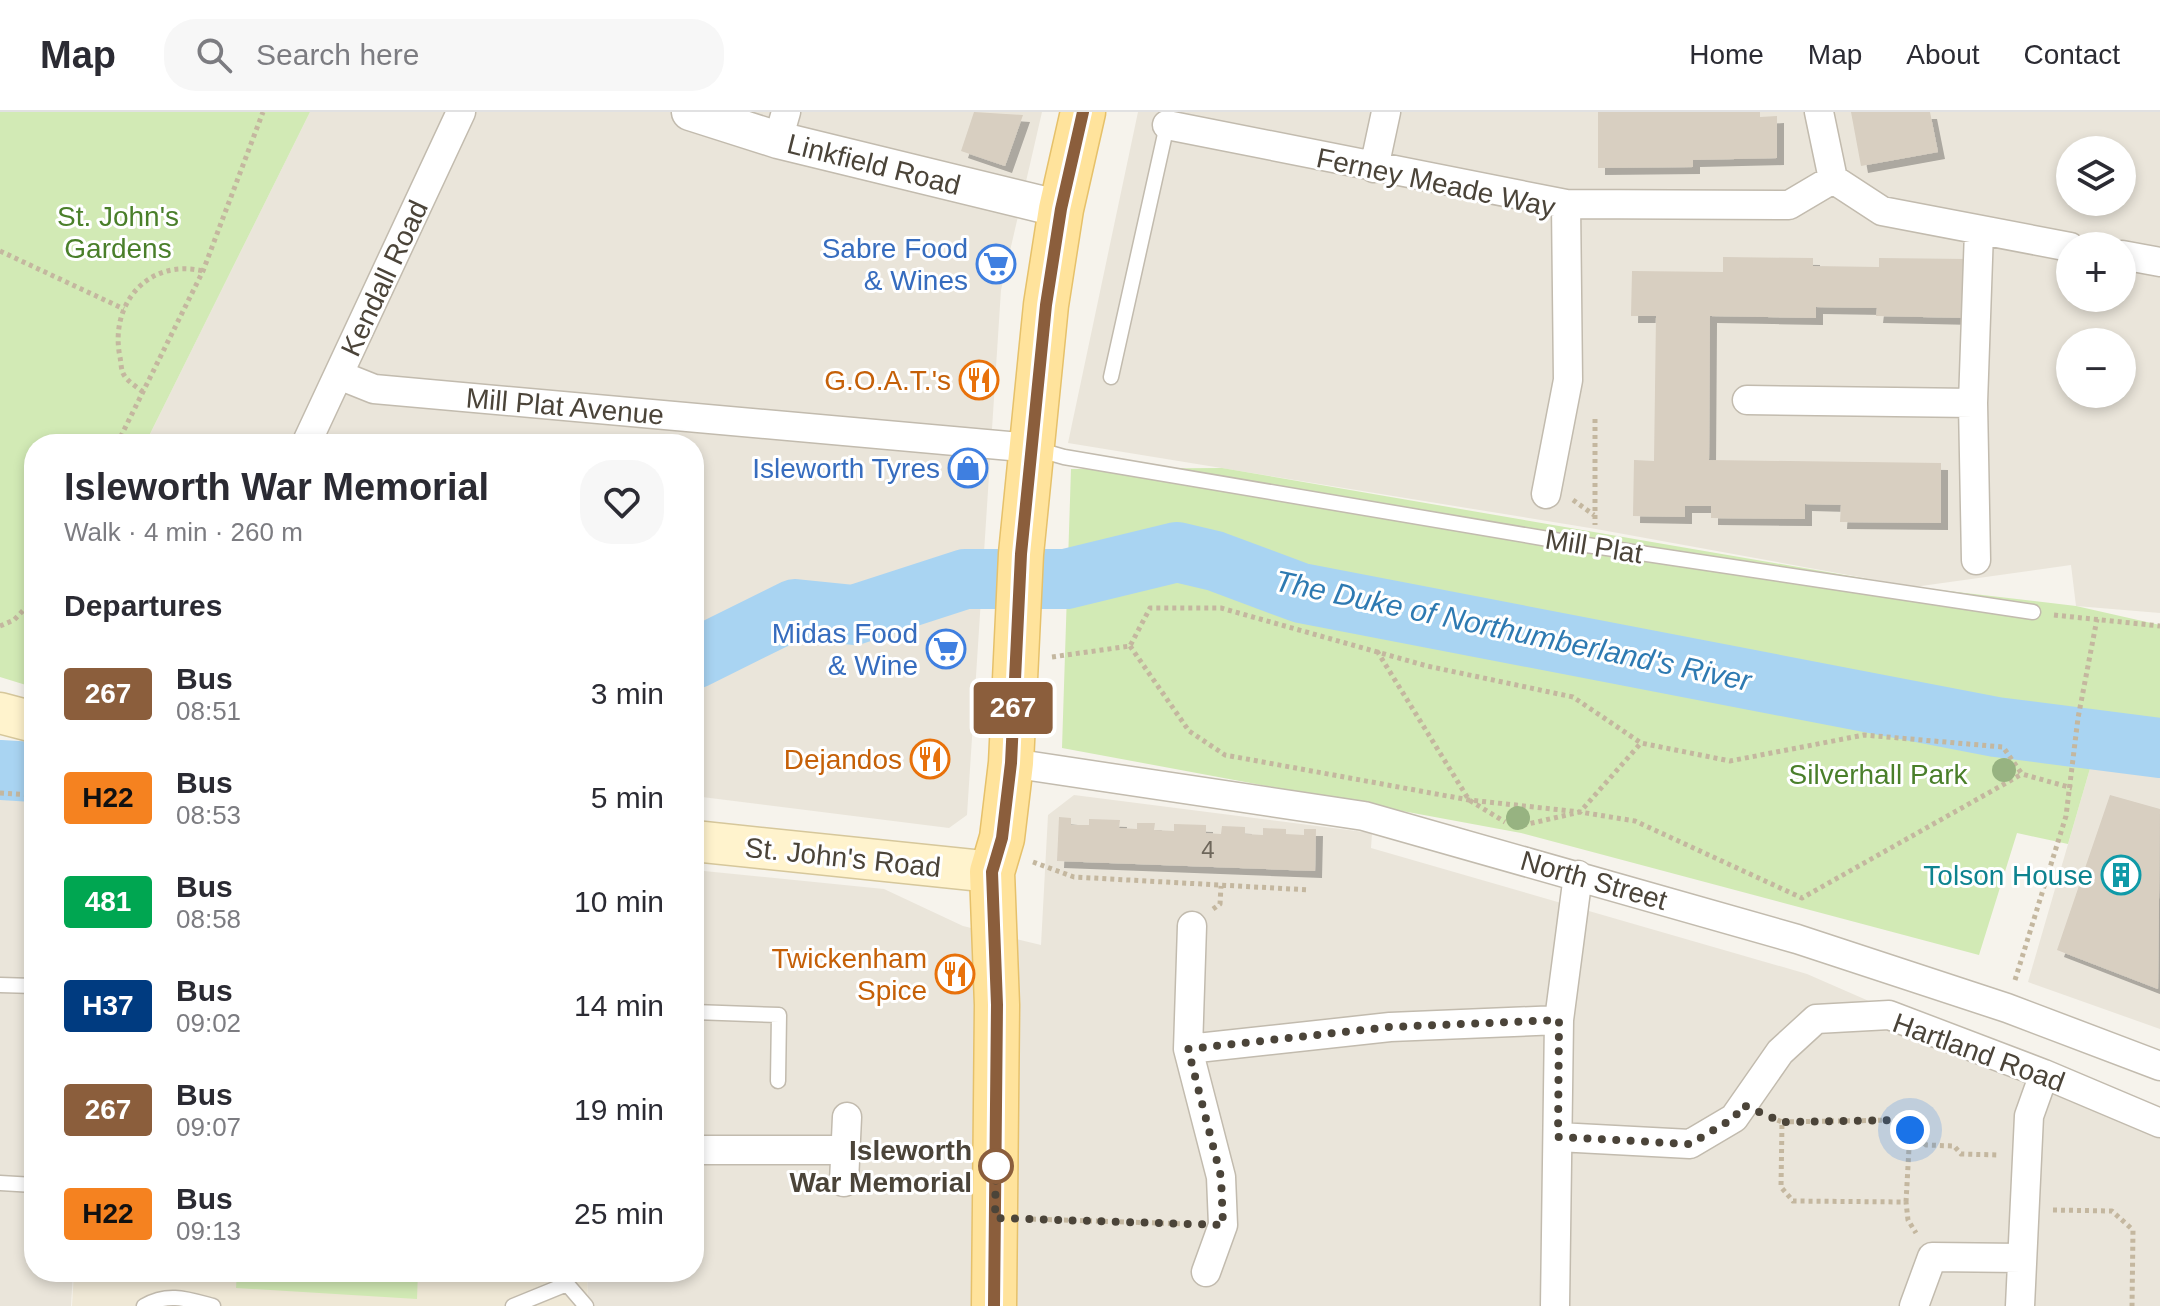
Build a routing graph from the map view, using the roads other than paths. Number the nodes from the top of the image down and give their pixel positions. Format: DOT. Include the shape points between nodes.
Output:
graph roads {
  1 [pos="461,112"];
  2 [pos="690,112"];
  3 [pos="1083,112"];
  4 [pos="1386,112"];
  5 [pos="1819,112"];
  6 [pos="1167,125"];
  7 [pos="782,126"];
  8 [pos="1374,168"];
  9 [pos="1833,179"];
  10 [pos="1566,204"];
  11 [pos="1061,209"];
  12 [pos="1979,231"];
  13 [pos="2056,245"];
  14 [pos="2136,258"];
  15 [pos="2160,262"];
  16 [pos="339,375"];
  17 [pos="1111,377"];
  18 [pos="1747,400"];
  19 [pos="1973,403"];
  20 [pos="311,434"];
  21 [pos="1032,448"];
  22 [pos="1546,494"];
  23 [pos="1976,560"];
  24 [pos="2033,612"];
  25 [pos="0,713"];
  26 [pos="24,719"];
  27 [pos="1011,763"];
  28 [pos="704,842"];
  29 [pos="995,863"];
  30 [pos="1578,875"];
  31 [pos="1192,926"];
  32 [pos="0,985"];
  33 [pos="24,986"];
  34 [pos="704,1012"];
  35 [pos="1559,1020"];
  36 [pos="1188,1049"];
  37 [pos="2160,1066"];
  38 [pos="2044,1074"];
  39 [pos="778,1081"];
  40 [pos="847,1117"];
  41 [pos="2160,1123"];
  42 [pos="1558,1137"];
  43 [pos="704,1150"];
  44 [pos="845,1150"];
  45 [pos="844,1182"];
  46 [pos="0,1183"];
  47 [pos="24,1184"];
  48 [pos="2021,1258"];
  49 [pos="1206,1272"];
  50 [pos="559,1282"];
  51 [pos="570,1282"];
  52 [pos="144,1306"];
  53 [pos="213,1306"];
  54 [pos="513,1306"];
  55 [pos="586,1306"];
  56 [pos="994,1306"];
  57 [pos="1555,1306"];
  58 [pos="1914,1306"];
  59 [pos="2020,1306"];
  1 -- 16 [label="street, Kendall Road"];
  2 -- 7 [label="street, Linkfield Road"];
  3 -- 11 [label="main road"];
  4 -- 8 [label="street"];
  5 -- 9 [label="street"];
  6 -- 8 [label="street, Ferney Meade Way"];
  6 -- 17 [label="lane"];
  7 -- 11 [label="street, Linkfield Road"];
  8 -- 10 [label="street, Ferney Meade Way"];
  9 -- 10 [label="street" via="1789,205"];
  9 -- 12 [label="street" via="1882,211"];
  10 -- 22 [label="street, Ferney Meade Way" via="1568,380"];
  11 -- 21 [label="main road"];
  12 -- 13 [label="street"];
  12 -- 19 [label="street"];
  14 -- 15 [label="street"];
  16 -- 20 [label="street, Kendall Road"];
  16 -- 21 [label="street, Mill Plat Avenue" via="374,389"];
  18 -- 19 [label="street"];
  19 -- 23 [label="street"];
  21 -- 24 [label="lane, Mill Plat" via="1572,543"];
  21 -- 27 [label="main road"];
  25 -- 26 [label="main road"];
  27 -- 29 [label="main road"];
  27 -- 30 [label="street, North Street" via="1364,816"];
  28 -- 29 [label="main road, St. John's Road"];
  29 -- 56 [label="main road"];
  30 -- 35 [label="street"];
  30 -- 37 [label="street, North Street" via="1797,939 2007,1008"];
  31 -- 36 [label="street"];
  32 -- 33 [label="lane"];
  34 -- 39 [label="lane" via="779,1015"];
  35 -- 36 [label="street" via="1390,1027"];
  35 -- 42 [label="street"];
  36 -- 49 [label="street" via="1221,1177 1223,1225"];
  38 -- 41 [label="street, Hartland Road"];
  38 -- 42 [label="street, Hartland Road" via="1889,1015 1816,1019 1780,1052 1734,1118 1690,1144"];
  38 -- 48 [label="street" via="2029,1116"];
  40 -- 44 [label="street"];
  42 -- 57 [label="street"];
  43 -- 44 [label="street"];
  44 -- 45 [label="street"];
  46 -- 47 [label="lane"];
  48 -- 58 [label="street" via="1932,1257"];
  48 -- 59 [label="street"];
  50 -- 54 [label="lane"];
  51 -- 55 [label="lane"];
  52 -- 53 [label="lane" via="159,1297 179,1297"];
}
